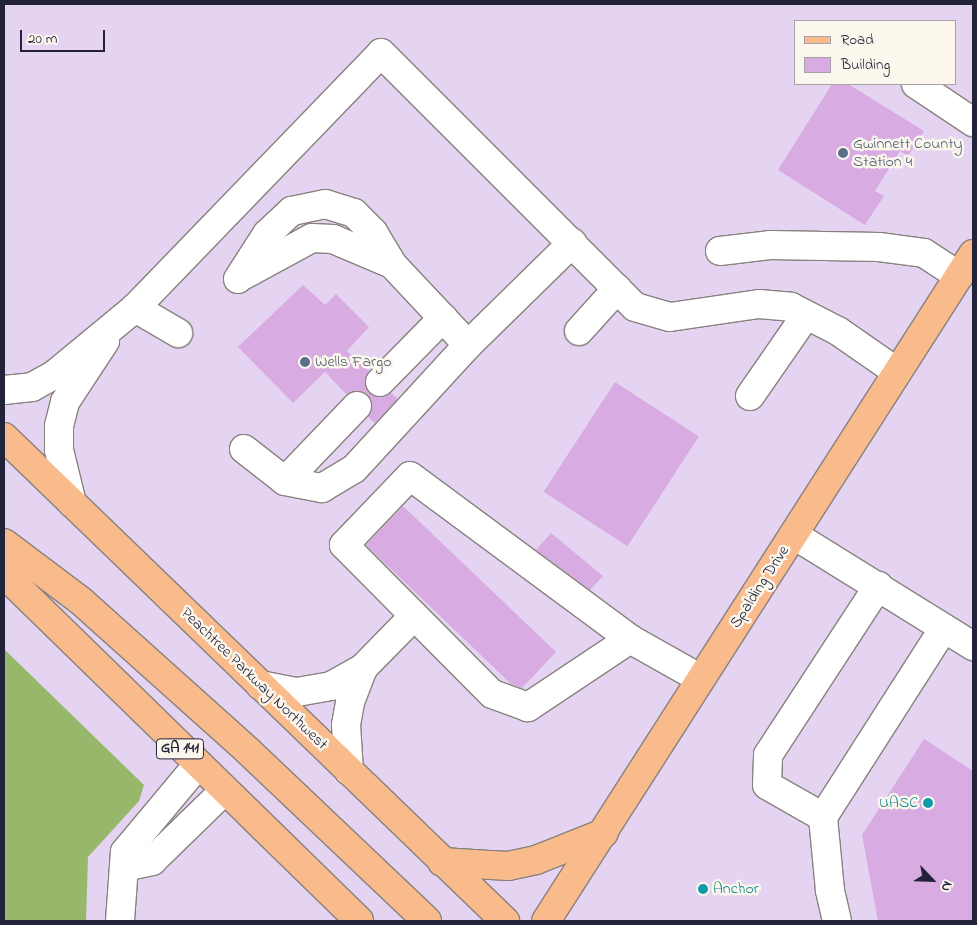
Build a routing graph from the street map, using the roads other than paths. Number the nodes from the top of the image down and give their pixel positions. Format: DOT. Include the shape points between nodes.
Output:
graph roads {
  1 [pos="918,85"];
  2 [pos="973,122"];
  3 [pos="572,243"];
  4 [pos="720,251"];
  5 [pos="973,254"];
  6 [pos="392,264"];
  7 [pos="959,276"];
  8 [pos="617,289"];
  9 [pos="128,314"];
  10 [pos="806,315"];
  11 [pos="443,318"];
  12 [pos="579,332"];
  13 [pos="178,333"];
  14 [pos="468,345"];
  15 [pos="898,372"];
  16 [pos="380,382"];
  17 [pos="4,390"];
  18 [pos="750,396"];
  19 [pos="357,406"];
  20 [pos="4,436"];
  21 [pos="244,449"];
  22 [pos="285,481"];
  23 [pos="72,503"];
  24 [pos="794,535"];
  25 [pos="4,543"];
  26 [pos="4,574"];
  27 [pos="878,586"];
  28 [pos="414,616"];
  29 [pos="944,628"];
  30 [pos="630,639"];
  31 [pos="973,646"];
  32 [pos="363,668"];
  33 [pos="701,679"];
  34 [pos="260,685"];
  35 [pos="197,766"];
  36 [pos="349,772"];
  37 [pos="224,791"];
  38 [pos="823,817"];
  39 [pos="604,833"];
  40 [pos="442,862"];
  41 [pos="124,867"];
  42 [pos="120,921"];
  43 [pos="359,921"];
  44 [pos="427,921"];
  45 [pos="505,921"];
  46 [pos="546,921"];
  47 [pos="837,921"];
  1 -- 2 [label="lane"];
  3 -- 8 [label="lane"];
  3 -- 9 [label="lane" via="381,53"];
  3 -- 14 [label="lane"];
  4 -- 7 [label="lane" via="770,245 879,247 924,253"];
  5 -- 7 [label="main road, Spalding Drive"];
  6 -- 6 [label="lane" via="373,232 354,213 325,204 292,211 267,234 238,279 312,238 333,239"];
  6 -- 11 [label="lane"];
  7 -- 15 [label="main road, Spalding Drive"];
  8 -- 10 [label="lane" via="635,307 670,317 759,304 791,307"];
  8 -- 12 [label="lane"];
  9 -- 13 [label="lane"];
  9 -- 17 [label="lane" via="56,374 32,387"];
  9 -- 23 [label="lane" via="65,402 58,426 59,450"];
  10 -- 15 [label="lane" via="838,331"];
  10 -- 18 [label="lane"];
  11 -- 14 [label="lane"];
  11 -- 16 [label="lane"];
  14 -- 22 [label="lane" via="354,469 322,488"];
  15 -- 24 [label="main road, Spalding Drive"];
  19 -- 22 [label="lane"];
  20 -- 23 [label="main road, Peachtree Parkway Northwest"];
  21 -- 22 [label="lane"];
  23 -- 34 [label="main road, Peachtree Parkway Northwest"];
  24 -- 27 [label="lane"];
  24 -- 33 [label="main road, Spalding Drive"];
  25 -- 44 [label="main road" via="81,601 246,750"];
  26 -- 35 [label="main road, GA 141"];
  27 -- 29 [label="lane"];
  27 -- 38 [label="lane" via="768,755 768,785"];
  28 -- 30 [label="lane" via="492,694 528,707"];
  28 -- 30 [label="lane" via="344,545 410,476"];
  28 -- 32 [label="lane"];
  29 -- 31 [label="lane"];
  29 -- 38 [label="lane"];
  30 -- 33 [label="lane"];
  32 -- 34 [label="lane" via="331,686 314,691 297,692"];
  32 -- 36 [label="lane" via="350,702 346,725"];
  33 -- 39 [label="main road, Spalding Drive"];
  34 -- 36 [label="main road, Peachtree Parkway Northwest"];
  35 -- 37 [label="main road, GA 141"];
  35 -- 41 [label="lane" via="125,852"];
  36 -- 40 [label="main road, Peachtree Parkway Northwest"];
  37 -- 41 [label="lane" via="152,861"];
  37 -- 43 [label="main road, GA 141"];
  38 -- 47 [label="lane" via="830,890"];
  39 -- 40 [label="main road" via="536,860 508,866"];
  39 -- 46 [label="main road, Spalding Drive"];
  40 -- 45 [label="main road, Peachtree Parkway Northwest"];
  41 -- 42 [label="lane"];
}
